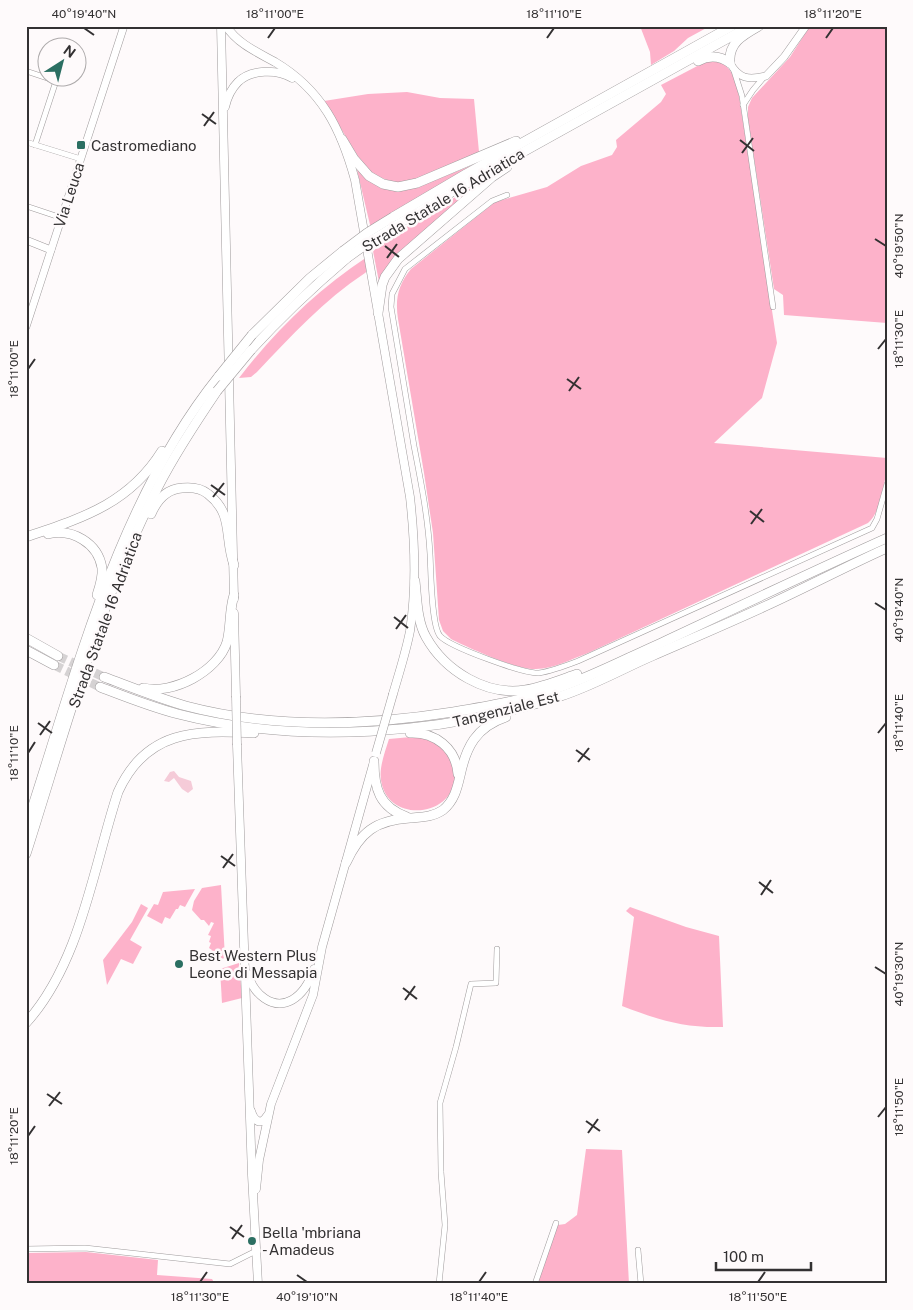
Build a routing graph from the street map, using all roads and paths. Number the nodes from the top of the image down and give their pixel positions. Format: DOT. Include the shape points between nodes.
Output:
graph roads {
  1 [pos="124,26"];
  2 [pos="221,26"];
  3 [pos="226,26"];
  4 [pos="722,26"];
  5 [pos="732,26"];
  6 [pos="750,26"];
  7 [pos="759,26"];
  8 [pos="806,26"];
  9 [pos="684,52"];
  10 [pos="732,67"];
  11 [pos="26,71"];
  12 [pos="766,76"];
  13 [pos="651,81"];
  14 [pos="308,89"];
  15 [pos="743,106"];
  16 [pos="223,113"];
  17 [pos="540,138"];
  18 [pos="342,139"];
  19 [pos="26,142"];
  20 [pos="35,145"];
  21 [pos="81,159"];
  22 [pos="507,195"];
  23 [pos="26,206"];
  24 [pos="62,218"];
  25 [pos="26,240"];
  26 [pos="52,250"];
  27 [pos="345,254"];
  28 [pos="773,307"];
  29 [pos="378,313"];
  30 [pos="26,327"];
  31 [pos="213,390"];
  32 [pos="887,484"];
  33 [pos="26,537"];
  34 [pos="887,538"];
  35 [pos="26,541"];
  36 [pos="887,548"];
  37 [pos="234,565"];
  38 [pos="415,581"];
  39 [pos="234,595"];
  40 [pos="26,633"];
  41 [pos="26,638"];
  42 [pos="26,650"];
  43 [pos="90,653"];
  44 [pos="54,665"];
  45 [pos="611,666"];
  46 [pos="72,684"];
  47 [pos="100,687"];
  48 [pos="563,696"];
  49 [pos="295,731"];
  50 [pos="346,731"];
  51 [pos="375,757"];
  52 [pos="459,780"];
  53 [pos="412,818"];
  54 [pos="26,827"];
  55 [pos="26,854"];
  56 [pos="346,863"];
  57 [pos="322,947"];
  58 [pos="497,948"];
  59 [pos="244,955"];
  60 [pos="26,1022"];
  61 [pos="250,1107"];
  62 [pos="268,1114"];
  63 [pos="254,1211"];
  64 [pos="556,1223"];
  65 [pos="26,1250"];
  66 [pos="638,1250"];
  67 [pos="256,1251"];
  68 [pos="260,1283"];
  69 [pos="439,1284"];
  70 [pos="535,1284"];
  71 [pos="640,1284"];
  1 -- 21 [label="street, Via Leuca"];
  2 -- 16 [label="main road"];
  3 -- 14 [label="main road" via="238,40 288,71"];
  4 -- 9 [label="highway"];
  5 -- 9 [label="highway, Strada Statale 16 Adriatica"];
  6 -- 13 [label="highway, Strada Statale 16 Adriatica"];
  7 -- 10 [label="highway" via="736,41 730,53"];
  8 -- 12 [label="street"];
  9 -- 17 [label="highway, Strada Statale 16 Adriatica"];
  10 -- 12 [label="street" via="746,78"];
  10 -- 13 [label="highway" via="716,57 706,57"];
  10 -- 15 [label="street"];
  11 -- 20 [label="street" via="56,82"];
  12 -- 15 [label="street"];
  13 -- 17 [label="highway, Strada Statale 16 Adriatica"];
  14 -- 16 [label="main road" via="288,76 254,73 239,81 226,101"];
  14 -- 18 [label="main road" via="326,110"];
  15 -- 28 [label="street"];
  16 -- 37 [label="main road"];
  17 -- 18 [label="highway" via="530,134 417,183 398,187 383,184 369,176"];
  17 -- 27 [label="highway, Strada Statale 16 Adriatica, bridge" via="395,221 367,233"];
  17 -- 29 [label="highway" via="537,147 492,177 398,259 382,285"];
  18 -- 29 [label="main road" via="359,196"];
  19 -- 20 [label="street"];
  20 -- 21 [label="street"];
  21 -- 24 [label="street, Via Leuca"];
  22 -- 32 [label="street" via="492,201 405,269 392,294 414,446 425,498 434,622 440,636 453,645 520,670 538,673 553,670 872,528"];
  23 -- 24 [label="street"];
  24 -- 26 [label="street, Via Leuca"];
  25 -- 26 [label="street"];
  26 -- 30 [label="street, Via Leuca"];
  27 -- 31 [label="highway, Strada Statale 16 Adriatica, bridge"];
  27 -- 31 [label="highway, Strada Statale 16 Adriatica, bridge" via="286,301 252,335 219,376"];
  29 -- 38 [label="main road" via="410,497 415,538"];
  31 -- 33 [label="highway" via="200,394 150,468 123,495 86,516"];
  31 -- 43 [label="highway, Strada Statale 16 Adriatica" via="143,518"];
  31 -- 46 [label="highway, Strada Statale 16 Adriatica" via="167,452 127,533"];
  34 -- 45 [label="highway, Tangenziale Est"];
  35 -- 46 [label="highway" via="57,532 71,534 90,546 99,560 102,576 74,667"];
  36 -- 48 [label="highway, Tangenziale Est"];
  37 -- 39 [label="main road"];
  37 -- 43 [label="highway" via="224,512 219,504 205,491 196,488 178,488 168,492 154,508 138,541 97,644"];
  38 -- 45 [label="highway" via="418,611 426,636 439,656 454,670 476,682 506,691 524,690 597,667"];
  38 -- 51 [label="main road, bridge" via="410,630"];
  39 -- 45 [label="highway, Tangenziale Est" via="223,650 195,678 177,685 146,689 109,675 104,677 186,706 224,714 301,724 353,723 411,719 509,703 559,688"];
  39 -- 59 [label="main road, bridge"];
  40 -- 41 [label="highway" via="54,653"];
  42 -- 44 [label="highway"];
  43 -- 55 [label="highway, Strada Statale 16 Adriatica"];
  46 -- 54 [label="highway, Strada Statale 16 Adriatica"];
  47 -- 49 [label="highway, Tangenziale Est" via="179,714 254,728"];
  48 -- 50 [label="highway, Tangenziale Est" via="455,723"];
  48 -- 52 [label="highway" via="487,725 469,746"];
  49 -- 50 [label="highway, Tangenziale Est"];
  49 -- 60 [label="highway" via="282,734 185,734 158,744 135,764 118,792 65,964 43,1002"];
  50 -- 52 [label="highway" via="356,734 418,732 432,736 452,754"];
  51 -- 53 [label="highway" via="374,782 382,799 395,812"];
  51 -- 56 [label="main road"];
  52 -- 53 [label="highway" via="454,798 443,810"];
  53 -- 56 [label="highway" via="394,820 369,830 357,842"];
  56 -- 57 [label="main road"];
  57 -- 59 [label="main road" via="308,984 297,997 284,1002 272,1002 258,994 250,982"];
  57 -- 62 [label="main road" via="313,995"];
  58 -- 69 [label="street" via="496,983 471,984 440,1103 445,1225"];
  59 -- 61 [label="main road"];
  61 -- 62 [label="main road" via="257,1121 265,1120"];
  61 -- 63 [label="main road"];
  62 -- 63 [label="main road"];
  63 -- 67 [label="main road"];
  64 -- 70 [label="street"];
  65 -- 67 [label="street" via="85,1248 230,1264"];
  66 -- 71 [label="street"];
  67 -- 68 [label="main road"];
}
